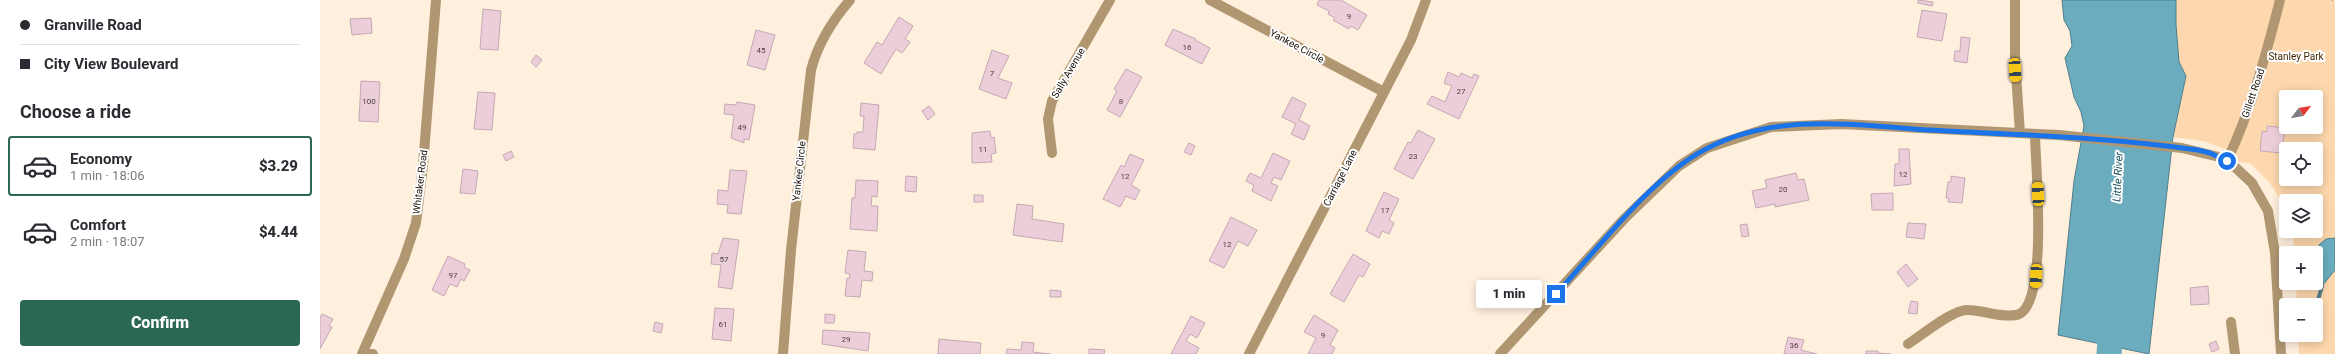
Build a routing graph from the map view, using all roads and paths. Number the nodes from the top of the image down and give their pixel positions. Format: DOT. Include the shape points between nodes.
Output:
graph roads {
  1 [pos="436,0"];
  2 [pos="850,0"];
  3 [pos="1110,0"];
  4 [pos="1210,0"];
  5 [pos="1426,0"];
  6 [pos="2015,0"];
  7 [pos="2280,0"];
  8 [pos="2332,0"];
  9 [pos="2335,1"];
  10 [pos="1384,92"];
  11 [pos="2020,133"];
  12 [pos="2034,134"];
  13 [pos="1052,153"];
  14 [pos="2227,161"];
  15 [pos="2231,322"];
  16 [pos="1908,344"];
  17 [pos="366,354"];
  18 [pos="783,354"];
  19 [pos="1249,354"];
  20 [pos="1500,354"];
  21 [pos="2235,354"];
  22 [pos="2281,354"];
  1 -- 17 [label="street, Whitaker Road" via="416,223"];
  2 -- 18 [label="street, Yankee Circle" via="826,33 811,70 791,250"];
  3 -- 13 [label="street, Sally Avenue" via="1052,102 1048,119"];
  4 -- 10 [label="street, Yankee Circle"];
  5 -- 10 [label="street, Carriage Lane" via="1411,40"];
  6 -- 11 [label="street" via="2015,59"];
  7 -- 14 [label="street, Gillett Road" via="2264,61"];
  8 -- 9 [label="path"];
  10 -- 19 [label="street, Carriage Lane"];
  11 -- 12 [label="street"];
  11 -- 20 [label="street" via="1929,130 1866,124 1801,124 1771,127 1707,148 1679,166 1652,190"];
  12 -- 14 [label="street" via="2198,150"];
  12 -- 16 [label="street" via="2038,209 2035,288 2025,309 2018,315 1966,309 1954,313"];
  14 -- 22 [label="street" via="2252,183 2270,219 2275,253"];
  15 -- 21 [label="street"];
}
